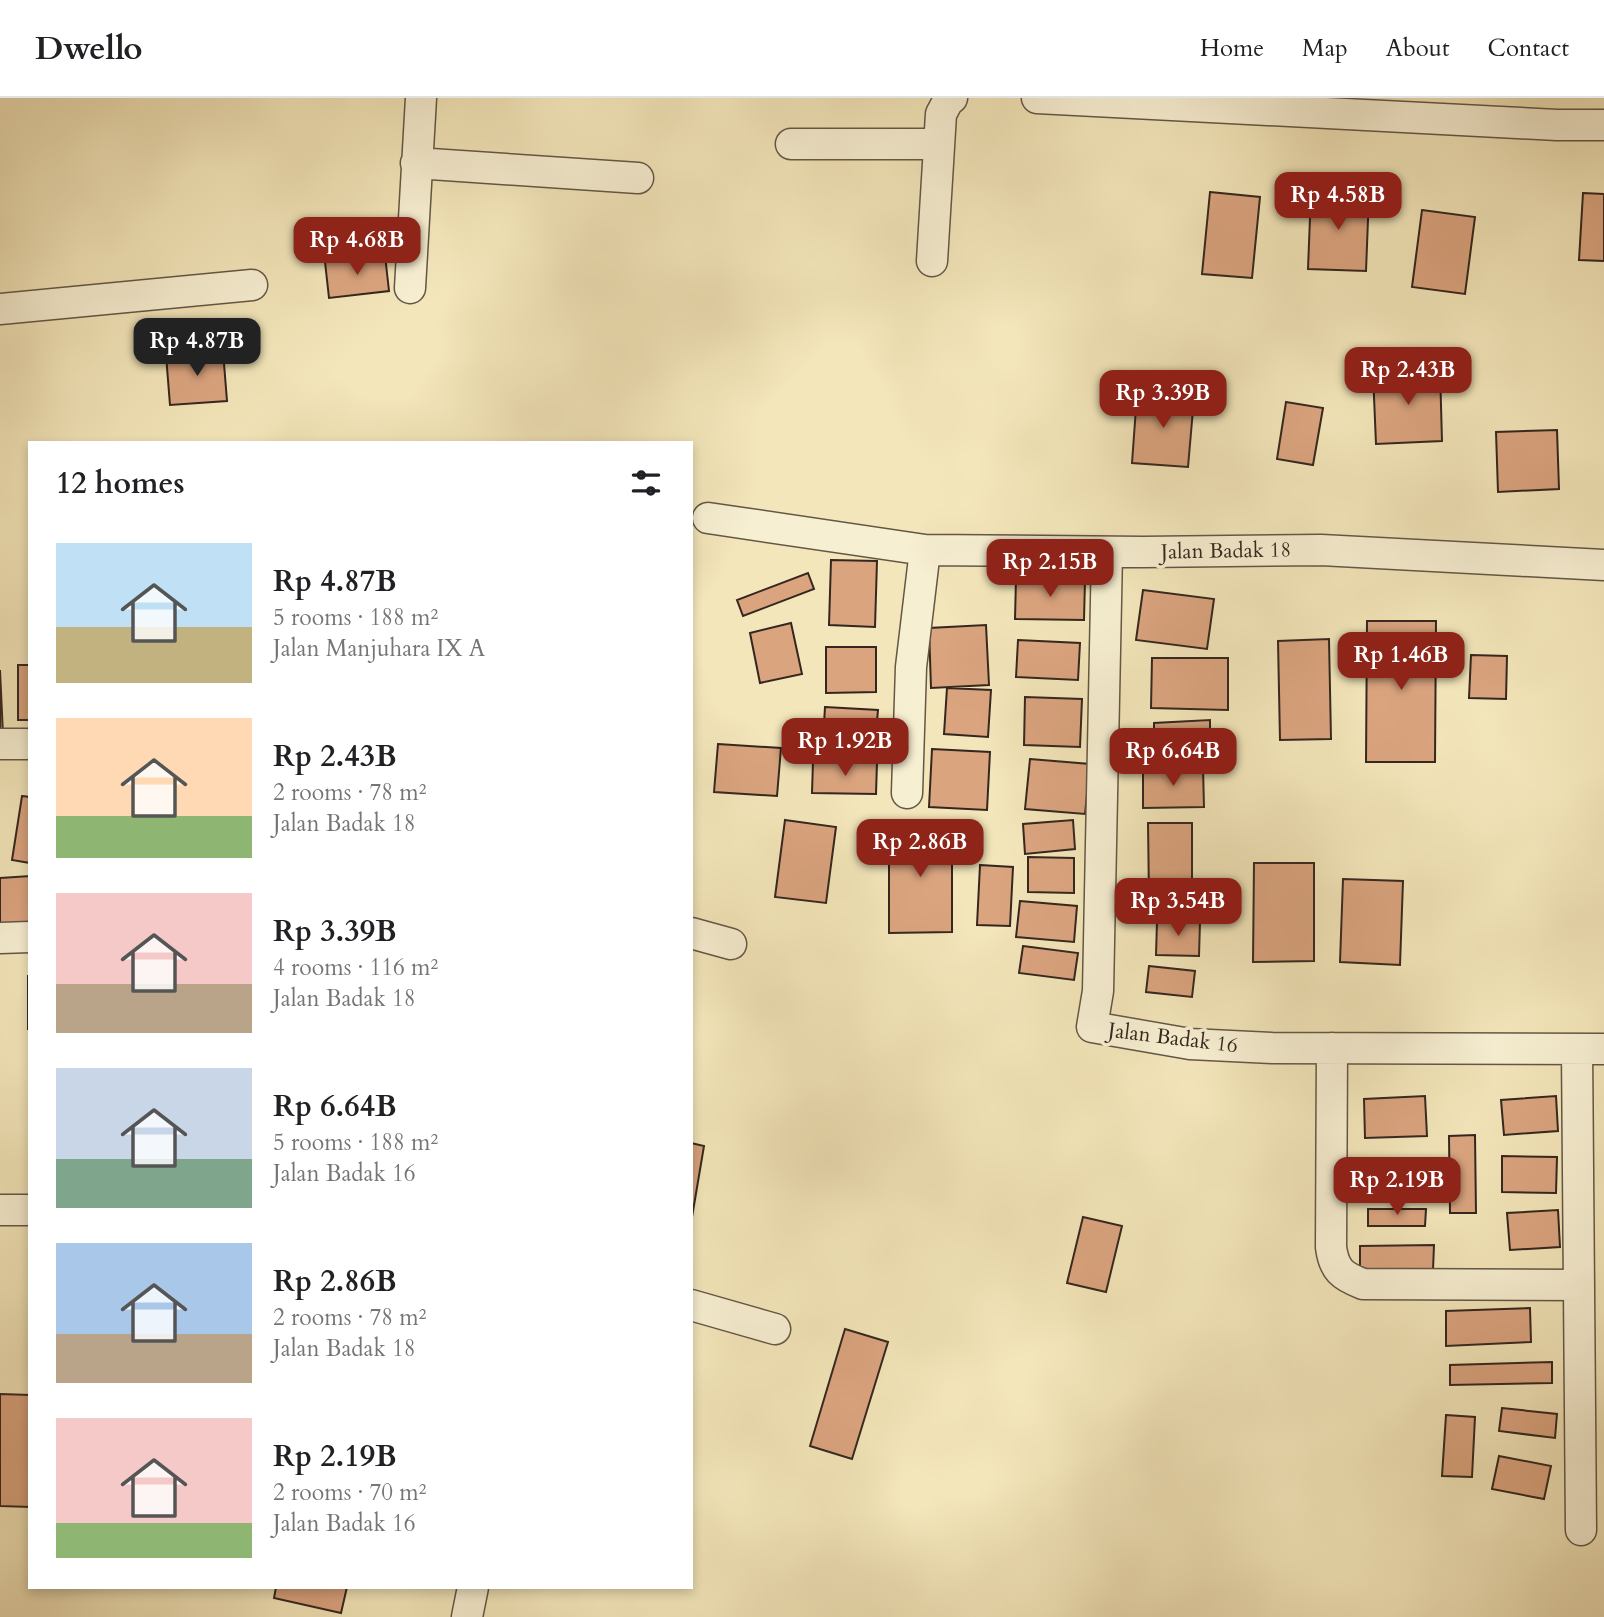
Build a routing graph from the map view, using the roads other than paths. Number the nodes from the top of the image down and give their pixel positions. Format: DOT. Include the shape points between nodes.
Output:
graph roads {
  1 [pos="421,98"];
  2 [pos="952,98"];
  3 [pos="1037,98"];
  4 [pos="1604,125"];
  5 [pos="791,144"];
  6 [pos="939,144"];
  7 [pos="416,163"];
  8 [pos="638,178"];
  9 [pos="932,261"];
  10 [pos="252,285"];
  11 [pos="410,288"];
  12 [pos="0,309"];
  13 [pos="708,518"];
  14 [pos="925,550"];
  15 [pos="1107,552"];
  16 [pos="1604,565"];
  17 [pos="0,744"];
  18 [pos="28,744"];
  19 [pos="907,793"];
  20 [pos="693,934"];
  21 [pos="28,937"];
  22 [pos="0,938"];
  23 [pos="731,944"];
  24 [pos="1332,1048"];
  25 [pos="1590,1049"];
  26 [pos="0,1210"];
  27 [pos="28,1210"];
  28 [pos="1579,1285"];
  29 [pos="693,1306"];
  30 [pos="775,1329"];
  31 [pos="1581,1530"];
  32 [pos="473,1589"];
  33 [pos="467,1617"];
  1 -- 7 [label="street"];
  2 -- 6 [label="street" via="941,114"];
  3 -- 4 [label="street"];
  5 -- 6 [label="street"];
  6 -- 9 [label="street"];
  7 -- 8 [label="street"];
  7 -- 11 [label="street"];
  10 -- 12 [label="street"];
  13 -- 14 [label="street, Jalan Badak 18"];
  14 -- 15 [label="street, Jalan Badak 18"];
  14 -- 19 [label="street" via="911,667"];
  15 -- 16 [label="street, Jalan Badak 18" via="1321,550"];
  15 -- 24 [label="street, Jalan Badak 16" via="1098,991 1092,1027 1190,1044"];
  17 -- 18 [label="street"];
  20 -- 23 [label="street"];
  21 -- 22 [label="street"];
  24 -- 25 [label="street, Jalan Badak 16"];
  24 -- 28 [label="street" via="1331,1247 1333,1262 1345,1277 1363,1284"];
  25 -- 28 [label="street"];
  26 -- 27 [label="street"];
  28 -- 31 [label="street"];
  29 -- 30 [label="street"];
  32 -- 33 [label="street"];
}
